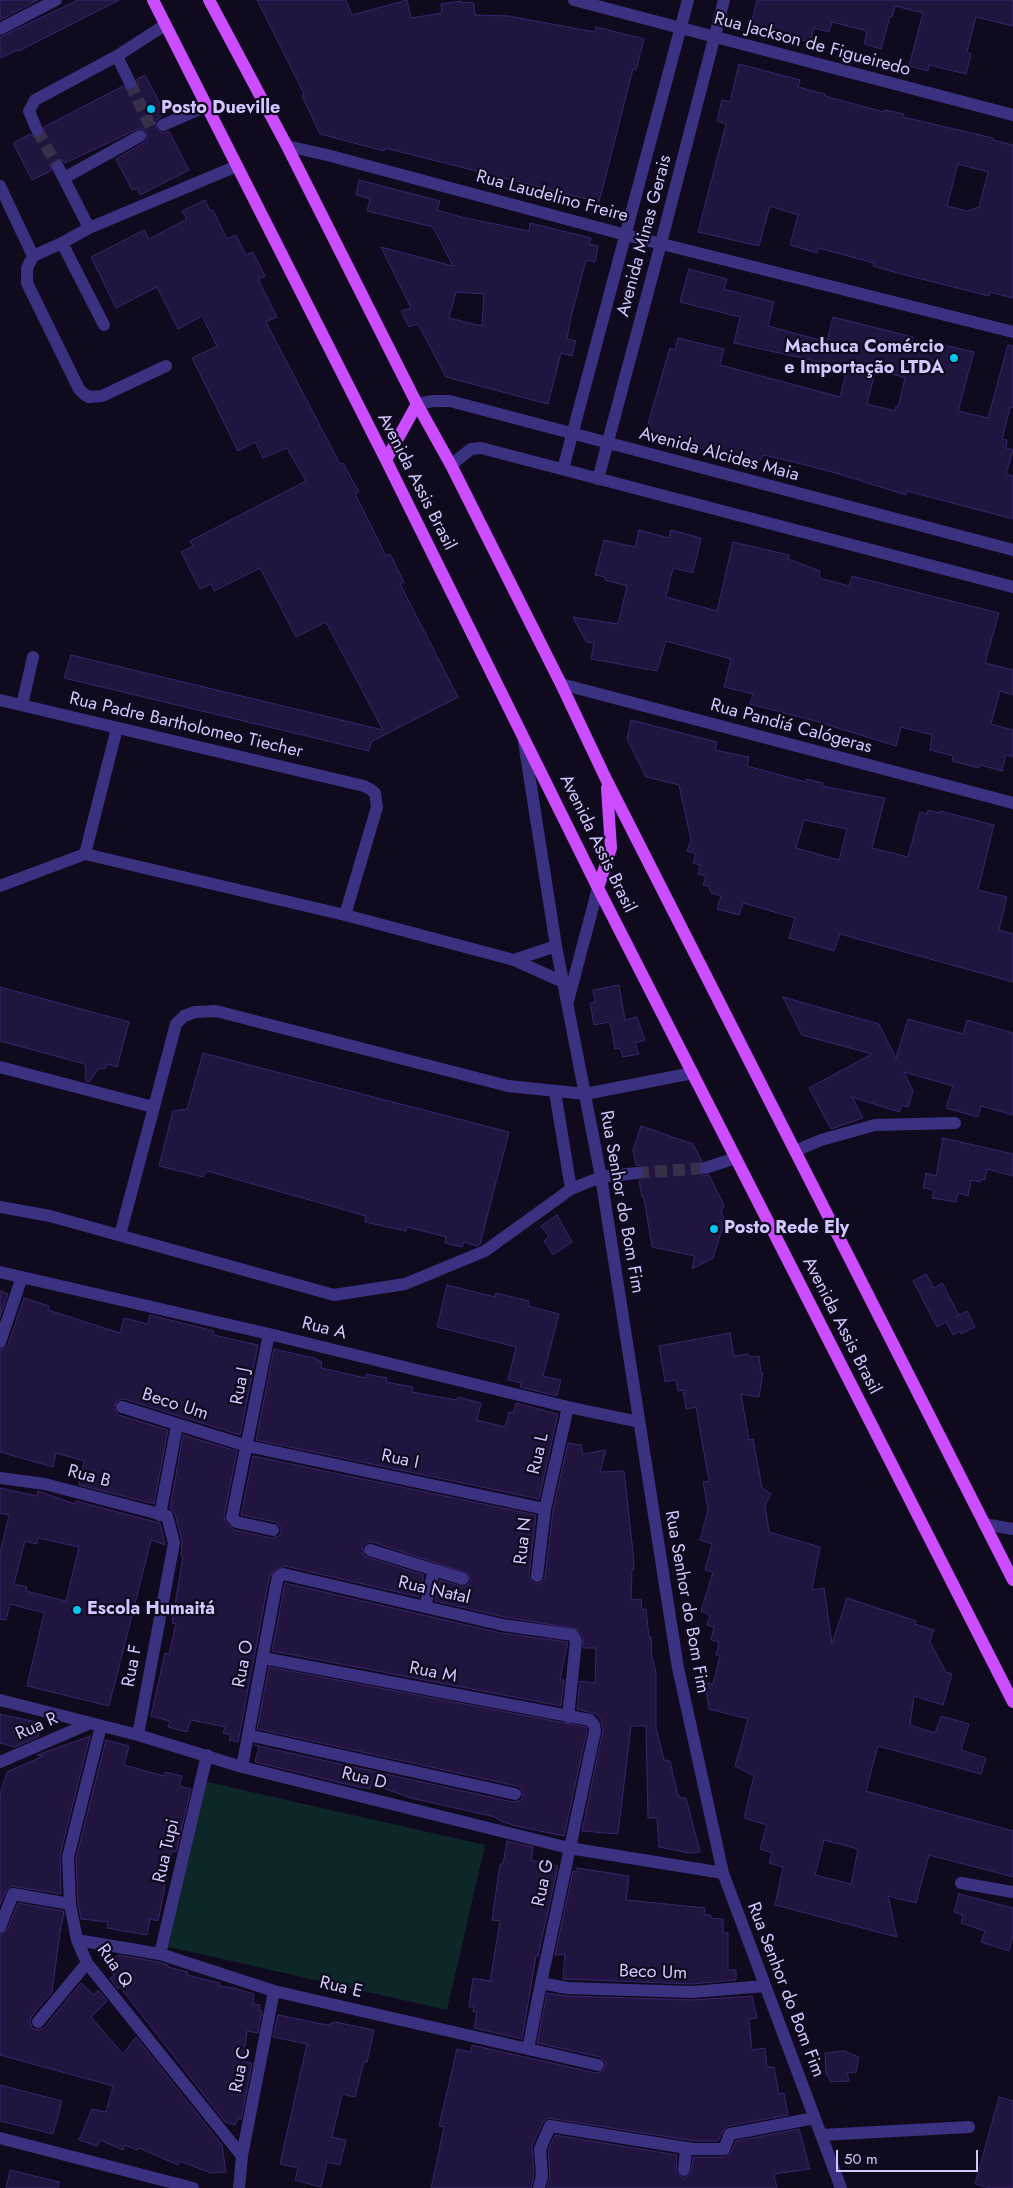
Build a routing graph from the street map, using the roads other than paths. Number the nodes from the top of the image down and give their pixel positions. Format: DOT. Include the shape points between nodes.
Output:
graph roads {
  1 [pos="56,0"];
  2 [pos="153,0"];
  3 [pos="209,0"];
  4 [pos="574,0"];
  5 [pos="688,0"];
  6 [pos="724,0"];
  7 [pos="165,25"];
  8 [pos="0,29"];
  9 [pos="681,29"];
  10 [pos="715,37"];
  11 [pos="117,56"];
  12 [pos="130,82"];
  13 [pos="207,106"];
  14 [pos="1013,115"];
  15 [pos="163,125"];
  16 [pos="37,130"];
  17 [pos="140,136"];
  18 [pos="286,146"];
  19 [pos="237,166"];
  20 [pos="0,186"];
  21 [pos="89,228"];
  22 [pos="626,235"];
  23 [pos="62,243"];
  24 [pos="662,243"];
  25 [pos="33,256"];
  26 [pos="104,325"];
  27 [pos="1013,332"];
  28 [pos="166,366"];
  29 [pos="417,404"];
  30 [pos="573,434"];
  31 [pos="608,444"];
  32 [pos="386,460"];
  33 [pos="451,465"];
  34 [pos="563,469"];
  35 [pos="598,479"];
  36 [pos="1013,550"];
  37 [pos="1013,587"];
  38 [pos="33,657"];
  39 [pos="561,684"];
  40 [pos="0,700"];
  41 [pos="22,705"];
  42 [pos="117,728"];
  43 [pos="522,732"];
  44 [pos="606,779"];
  45 [pos="1013,803"];
  46 [pos="85,854"];
  47 [pos="0,886"];
  48 [pos="598,888"];
  49 [pos="345,914"];
  50 [pos="556,946"];
  51 [pos="514,960"];
  52 [pos="563,982"];
  53 [pos="568,1003"];
  54 [pos="0,1067"];
  55 [pos="693,1073"];
  56 [pos="555,1092"];
  57 [pos="585,1094"];
  58 [pos="154,1107"];
  59 [pos="955,1123"];
  60 [pos="795,1151"];
  61 [pos="736,1158"];
  62 [pos="705,1168"];
  63 [pos="637,1173"];
  64 [pos="601,1177"];
  65 [pos="571,1189"];
  66 [pos="0,1207"];
  67 [pos="120,1235"];
  68 [pos="0,1272"];
  69 [pos="22,1277"];
  70 [pos="269,1334"];
  71 [pos="0,1342"];
  72 [pos="122,1407"];
  73 [pos="568,1407"];
  74 [pos="639,1422"];
  75 [pos="177,1425"];
  76 [pos="247,1446"];
  77 [pos="0,1478"];
  78 [pos="545,1509"];
  79 [pos="164,1516"];
  80 [pos="984,1524"];
  81 [pos="1013,1529"];
  82 [pos="273,1530"];
  83 [pos="370,1550"];
  84 [pos="434,1570"];
  85 [pos="286,1574"];
  86 [pos="537,1576"];
  87 [pos="463,1578"];
  88 [pos="1013,1580"];
  89 [pos="425,1607"];
  90 [pos="263,1658"];
  91 [pos="0,1700"];
  92 [pos="1013,1702"];
  93 [pos="568,1717"];
  94 [pos="94,1725"];
  95 [pos="594,1725"];
  96 [pos="138,1735"];
  97 [pos="248,1735"];
  98 [pos="207,1755"];
  99 [pos="0,1762"];
  100 [pos="242,1767"];
  101 [pos="516,1794"];
  102 [pos="569,1848"];
  103 [pos="723,1874"];
  104 [pos="961,1882"];
  105 [pos="1013,1892"];
  106 [pos="70,1904"];
  107 [pos="0,1927"];
  108 [pos="77,1940"];
  109 [pos="160,1954"];
  110 [pos="87,1963"];
  111 [pos="540,1983"];
  112 [pos="765,1986"];
  113 [pos="274,1991"];
  114 [pos="38,2022"];
  115 [pos="528,2050"];
  116 [pos="598,2065"];
  117 [pos="815,2118"];
  118 [pos="969,2128"];
  119 [pos="822,2136"];
  120 [pos="0,2138"];
  121 [pos="686,2148"];
  122 [pos="242,2156"];
  123 [pos="684,2170"];
  124 [pos="191,2188"];
  125 [pos="239,2188"];
  126 [pos="539,2188"];
  127 [pos="841,2188"];
  1 -- 8 [label="street"];
  2 -- 7 [label="main road, Avenida Assis Brasil"];
  3 -- 18 [label="main road, Avenida Assis Brasil"];
  4 -- 9 [label="street, Rua Jackson de Figueiredo"];
  5 -- 9 [label="street, Avenida Minas Gerais"];
  6 -- 10 [label="street, Avenida Minas Gerais"];
  7 -- 11 [label="street"];
  7 -- 13 [label="main road, Avenida Assis Brasil"];
  9 -- 10 [label="street, Rua Jackson de Figueiredo"];
  9 -- 22 [label="street, Avenida Minas Gerais"];
  10 -- 14 [label="street, Rua Jackson de Figueiredo"];
  10 -- 24 [label="street, Avenida Minas Gerais"];
  11 -- 12 [label="street"];
  11 -- 16 [label="street" via="35,100 29,111"];
  13 -- 15 [label="street"];
  13 -- 19 [label="main road, Avenida Assis Brasil"];
  17 -- 21 [label="street" via="61,172"];
  18 -- 22 [label="street, Rua Laudelino Freire"];
  18 -- 29 [label="main road, Avenida Assis Brasil"];
  19 -- 21 [label="street"];
  19 -- 32 [label="main road, Avenida Assis Brasil"];
  20 -- 25 [label="street"];
  21 -- 23 [label="street"];
  22 -- 24 [label="street, Rua Laudelino Freire"];
  22 -- 30 [label="street, Avenida Minas Gerais"];
  23 -- 25 [label="street"];
  23 -- 26 [label="street"];
  24 -- 27 [label="street, Rua Laudelino Freire"];
  24 -- 31 [label="street, Avenida Minas Gerais"];
  25 -- 28 [label="street" via="27,268 26,283 84,394 90,398 102,396"];
  29 -- 30 [label="street, Avenida Alcides Maia" via="450,401"];
  29 -- 32 [label="main road"];
  29 -- 33 [label="main road, Avenida Assis Brasil"];
  30 -- 31 [label="street, Avenida Alcides Maia"];
  30 -- 34 [label="street, Avenida Minas Gerais"];
  31 -- 35 [label="street, Avenida Minas Gerais"];
  31 -- 36 [label="street, Avenida Alcides Maia"];
  32 -- 43 [label="main road, Avenida Assis Brasil"];
  33 -- 34 [label="street" via="471,449 481,448"];
  33 -- 39 [label="main road, Avenida Assis Brasil"];
  34 -- 35 [label="street"];
  35 -- 37 [label="street"];
  38 -- 41 [label="street"];
  39 -- 44 [label="main road, Avenida Assis Brasil"];
  39 -- 45 [label="street, Rua Pandiá Calógeras"];
  40 -- 41 [label="street, Rua Padre Bartholomeo Tiecher"];
  41 -- 42 [label="street, Rua Padre Bartholomeo Tiecher"];
  42 -- 46 [label="street"];
  42 -- 49 [label="street, Rua Padre Bartholomeo Tiecher" via="364,786 376,793 377,807"];
  43 -- 48 [label="main road, Avenida Assis Brasil"];
  43 -- 50 [label="street, Rua Senhor do Bom Fim"];
  44 -- 48 [label="main road" via="611,848"];
  44 -- 60 [label="main road, Avenida Assis Brasil"];
  46 -- 47 [label="street"];
  46 -- 49 [label="street"];
  48 -- 53 [label="street, Rua Senhor do Bom Fim"];
  48 -- 55 [label="main road, Avenida Assis Brasil"];
  49 -- 51 [label="street"];
  50 -- 51 [label="street"];
  50 -- 52 [label="street, Rua Senhor do Bom Fim"];
  51 -- 52 [label="street"];
  52 -- 53 [label="street, Rua Senhor do Bom Fim"];
  53 -- 57 [label="street, Rua Senhor do Bom Fim"];
  54 -- 58 [label="street"];
  55 -- 57 [label="street"];
  55 -- 61 [label="main road, Avenida Assis Brasil"];
  56 -- 57 [label="street"];
  56 -- 58 [label="street" via="508,1086 209,1011 184,1016 176,1024"];
  56 -- 65 [label="street"];
  57 -- 64 [label="street, Rua Senhor do Bom Fim"];
  58 -- 67 [label="street"];
  59 -- 60 [label="street" via="875,1125 820,1140"];
  60 -- 80 [label="main road, Avenida Assis Brasil"];
  61 -- 62 [label="street"];
  61 -- 92 [label="main road, Avenida Assis Brasil"];
  63 -- 64 [label="street"];
  64 -- 65 [label="street"];
  64 -- 74 [label="street, Rua Senhor do Bom Fim"];
  65 -- 67 [label="street" via="485,1251 406,1284 334,1295"];
  66 -- 67 [label="street" via="50,1216"];
  68 -- 69 [label="street, Rua A"];
  69 -- 70 [label="street, Rua A"];
  69 -- 71 [label="street"];
  70 -- 73 [label="street, Rua A"];
  70 -- 76 [label="street, Rua J"];
  72 -- 75 [label="street, Beco Um"];
  73 -- 74 [label="street, Rua A"];
  73 -- 78 [label="street, Rua L"];
  74 -- 103 [label="street, Rua Senhor do Bom Fim" via="678,1668"];
  75 -- 76 [label="street, Beco Um"];
  75 -- 79 [label="street"];
  76 -- 78 [label="street, Rua I"];
  76 -- 82 [label="street, Rua J" via="232,1517 236,1522"];
  77 -- 79 [label="street, Rua B" via="45,1484"];
  78 -- 86 [label="street, Rua N"];
  79 -- 96 [label="street, Rua F" via="174,1543"];
  80 -- 81 [label="street"];
  80 -- 88 [label="main road, Avenida Assis Brasil"];
  83 -- 84 [label="street"];
  84 -- 87 [label="street"];
  84 -- 89 [label="street"];
  85 -- 89 [label="street, Rua Natal"];
  85 -- 90 [label="street, Rua O" via="277,1581"];
  89 -- 93 [label="street, Rua Natal" via="503,1625 575,1636"];
  90 -- 93 [label="street, Rua M"];
  90 -- 97 [label="street, Rua O"];
  91 -- 94 [label="street, Rua D"];
  93 -- 95 [label="street, Rua M" via="590,1720"];
  94 -- 96 [label="street, Rua D"];
  94 -- 99 [label="street, Rua R"];
  94 -- 106 [label="street, Rua Q" via="68,1857"];
  95 -- 102 [label="street, Rua G"];
  96 -- 98 [label="street, Rua D"];
  97 -- 100 [label="street, Rua O"];
  97 -- 101 [label="street"];
  98 -- 100 [label="street, Rua D"];
  98 -- 109 [label="street, Rua Tupi"];
  100 -- 102 [label="street, Rua D"];
  102 -- 103 [label="street, Rua D"];
  102 -- 111 [label="street, Rua G"];
  103 -- 112 [label="street, Rua Senhor do Bom Fim"];
  104 -- 105 [label="street"];
  106 -- 107 [label="street" via="13,1894"];
  106 -- 108 [label="street, Rua Q"];
  108 -- 109 [label="street, Rua E"];
  108 -- 110 [label="street, Rua Q"];
  109 -- 113 [label="street, Rua E"];
  110 -- 114 [label="street"];
  110 -- 122 [label="street, Rua Q"];
  111 -- 112 [label="street, Beco Um" via="567,1988 692,1992"];
  111 -- 115 [label="street, Rua G"];
  112 -- 117 [label="street, Rua Senhor do Bom Fim"];
  113 -- 115 [label="street, Rua E"];
  113 -- 122 [label="street, Rua C"];
  115 -- 116 [label="street, Rua E"];
  117 -- 119 [label="street, Rua Senhor do Bom Fim"];
  117 -- 121 [label="street" via="730,2134 724,2148"];
  118 -- 119 [label="street"];
  119 -- 127 [label="street, Rua Senhor do Bom Fim"];
  120 -- 124 [label="street"];
  121 -- 123 [label="street"];
  121 -- 126 [label="street" via="550,2126 540,2149 542,2176"];
  122 -- 125 [label="street"];
}
